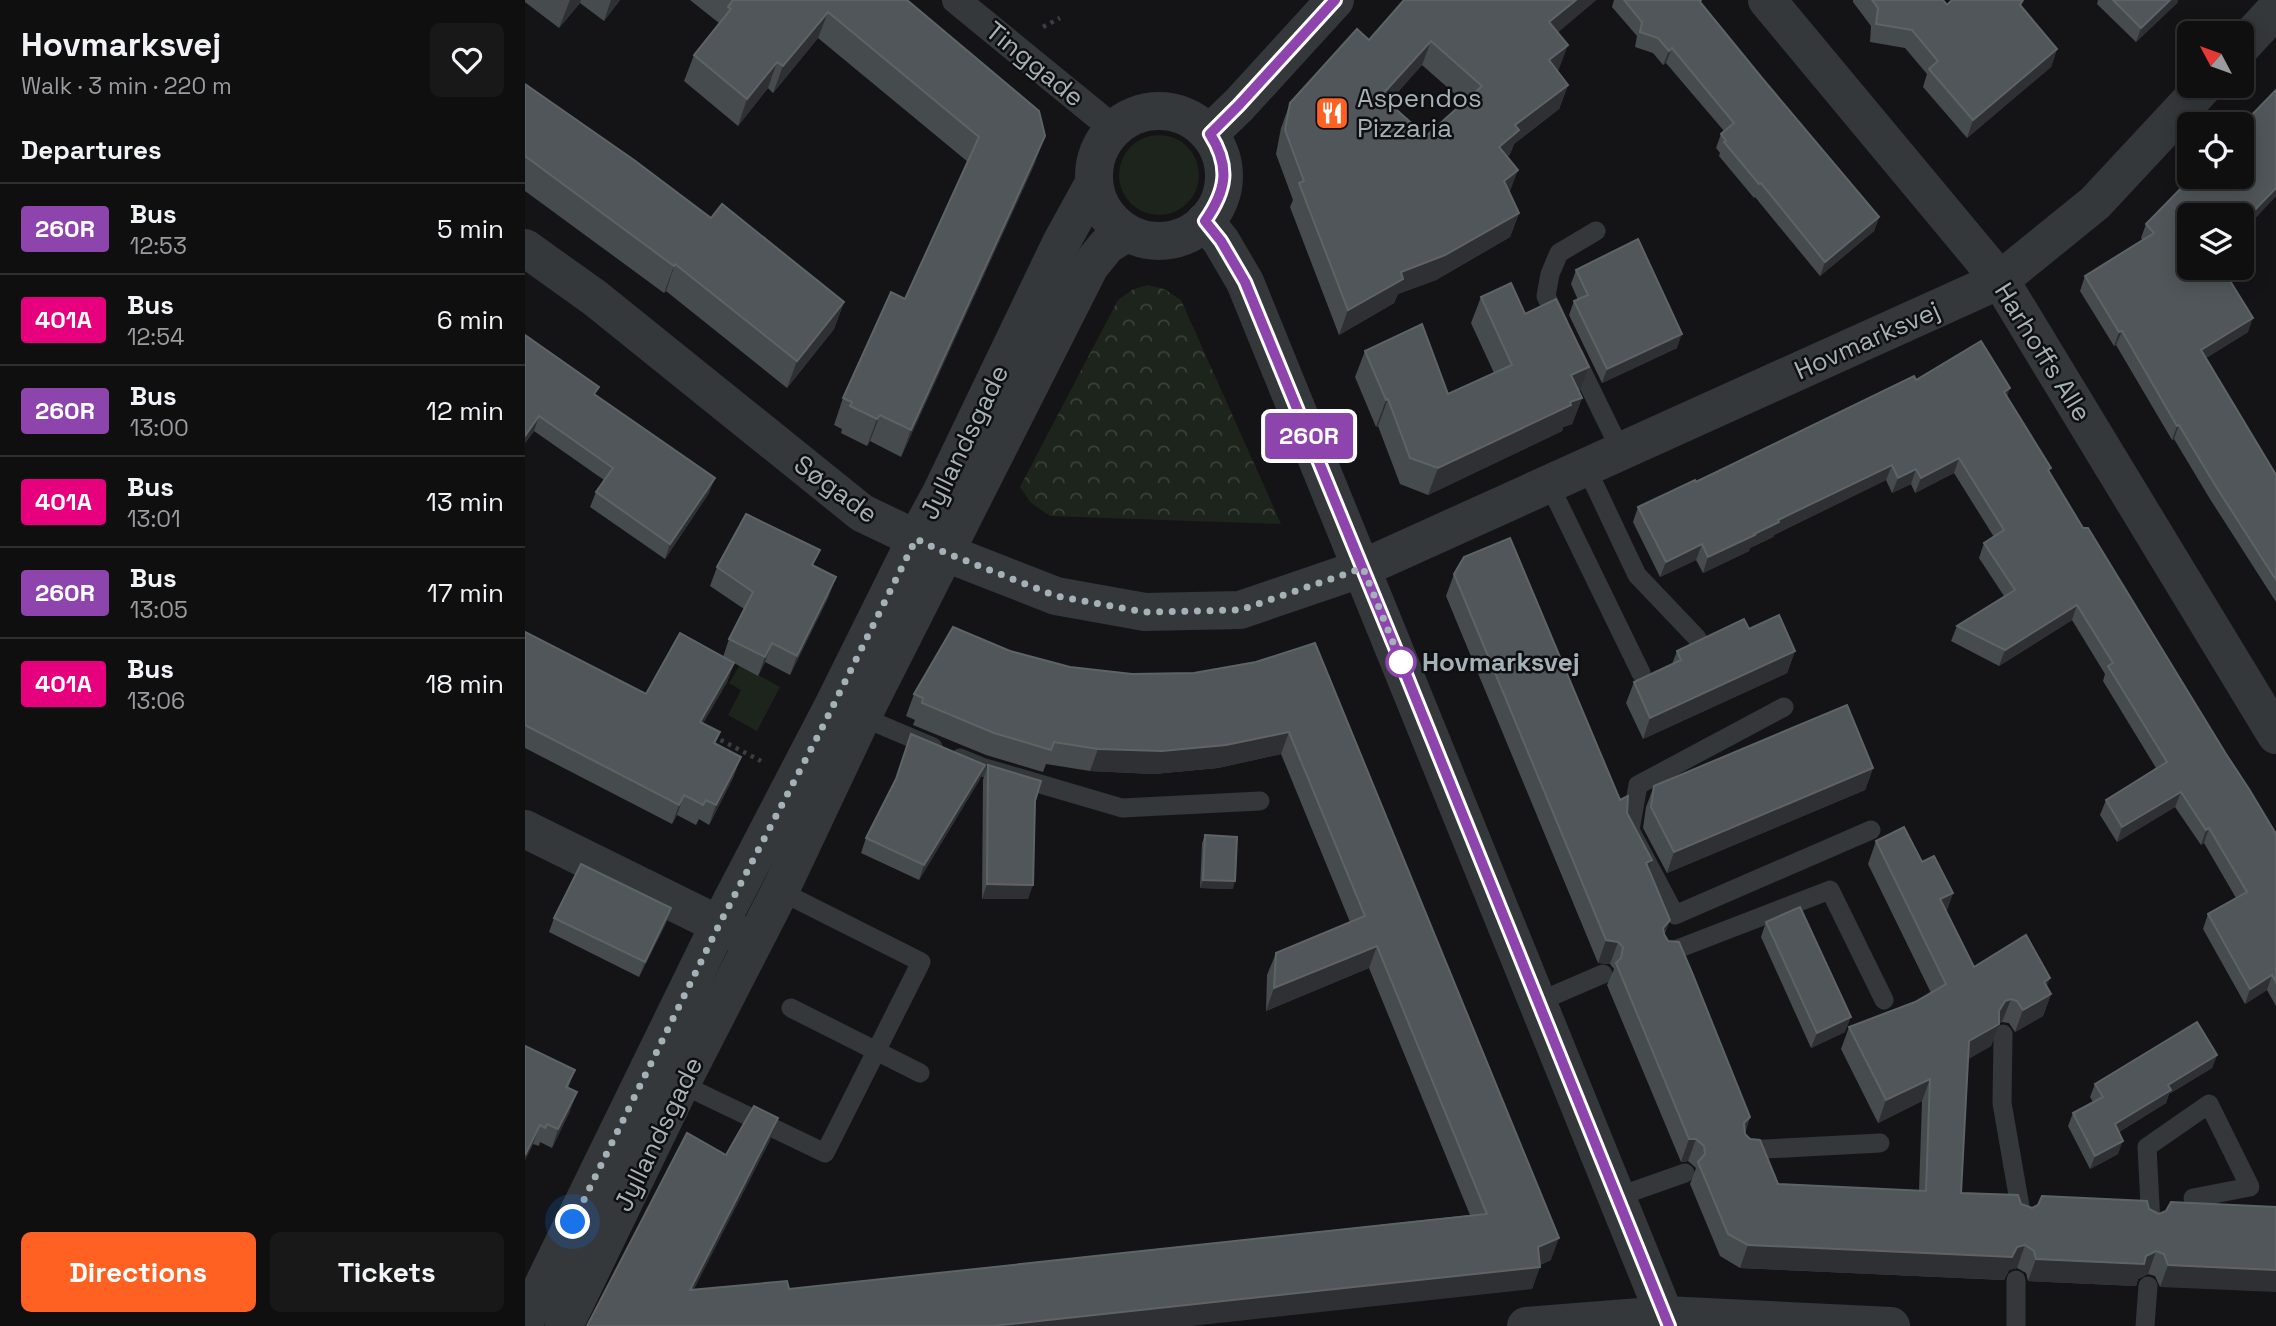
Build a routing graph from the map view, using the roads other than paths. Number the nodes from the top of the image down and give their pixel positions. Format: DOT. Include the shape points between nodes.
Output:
graph roads {
  1 [pos="956,0"];
  2 [pos="1335,0"];
  3 [pos="1767,0"];
  4 [pos="2276,9"];
  5 [pos="2254,33"];
  6 [pos="2193,98"];
  7 [pos="1114,129"];
  8 [pos="1210,134"];
  9 [pos="1094,183"];
  10 [pos="1205,221"];
  11 [pos="1596,231"];
  12 [pos="1127,233"];
  13 [pos="525,248"];
  14 [pos="2000,280"];
  15 [pos="1621,451"];
  16 [pos="1586,467"];
  17 [pos="1549,484"];
  18 [pos="931,546"];
  19 [pos="1363,568"];
  20 [pos="1697,638"];
  21 [pos="1641,673"];
  22 [pos="1784,706"];
  23 [pos="862,717"];
  24 [pos="2276,735"];
  25 [pos="1260,801"];
  26 [pos="525,829"];
  27 [pos="1871,830"];
  28 [pos="746,874"];
  29 [pos="779,891"];
  30 [pos="1675,915"];
  31 [pos="719,925"];
  32 [pos="754,942"];
  33 [pos="1689,945"];
  34 [pos="1667,953"];
  35 [pos="1603,974"];
  36 [pos="1884,1000"];
  37 [pos="1538,1002"];
  38 [pos="791,1008"];
  39 [pos="2003,1034"];
  40 [pos="877,1051"];
  41 [pos="920,1073"];
  42 [pos="665,1077"];
  43 [pos="1880,1143"];
  44 [pos="1747,1150"];
  45 [pos="1685,1173"];
  46 [pos="1617,1197"];
  47 [pos="2193,1198"];
  48 [pos="2022,1218"];
  49 [pos="2151,1224"];
  50 [pos="2016,1280"];
  51 [pos="2148,1286"];
  52 [pos="1667,1320"];
  53 [pos="525,1322"];
  54 [pos="564,1326"];
  55 [pos="1526,1326"];
  56 [pos="1891,1326"];
  57 [pos="2016,1326"];
  58 [pos="2145,1326"];
  1 -- 7 [label="street, Tinggade"];
  2 -- 8 [label="street"];
  3 -- 14 [label="street, Harhoffs Alle"];
  4 -- 5 [label="street"];
  6 -- 14 [label="street, Hovmarksvej" via="2095,203"];
  7 -- 8 [label="street" via="1154,111 1177,113"];
  7 -- 9 [label="street" via="1095,163"];
  8 -- 10 [label="street" via="1222,159 1224,181 1218,203"];
  9 -- 12 [label="street" via="1110,219"];
  9 -- 18 [label="street, Jyllandsgade" via="941,493"];
  10 -- 12 [label="street" via="1188,234 1168,240 1146,240"];
  10 -- 19 [label="street" via="1245,282"];
  11 -- 15 [label="lane" via="1559,253 1546,296"];
  12 -- 18 [label="street, Jyllandsgade" via="1107,245 1090,266"];
  13 -- 18 [label="street, Søgade" via="595,298 862,513"];
  14 -- 15 [label="street, Hovmarksvej"];
  14 -- 24 [label="street, Harhoffs Alle"];
  15 -- 16 [label="street, Hovmarksvej"];
  16 -- 17 [label="street, Hovmarksvej"];
  16 -- 20 [label="lane" via="1637,575"];
  17 -- 19 [label="street, Hovmarksvej"];
  17 -- 21 [label="lane"];
  18 -- 19 [label="street, Søgade" via="1056,596 1145,612 1240,610"];
  18 -- 23 [label="street, Jyllandsgade"];
  18 -- 28 [label="street, Jyllandsgade"];
  19 -- 37 [label="street"];
  22 -- 30 [label="lane" via="1638,785 1630,830"];
  23 -- 25 [label="lane" via="982,767 1122,808"];
  23 -- 29 [label="street, Jyllandsgade"];
  26 -- 31 [label="street"];
  27 -- 30 [label="lane"];
  28 -- 29 [label="lane"];
  28 -- 31 [label="street, Jyllandsgade"];
  29 -- 32 [label="street, Jyllandsgade"];
  29 -- 40 [label="lane" via="921,962"];
  30 -- 33 [label="lane"];
  31 -- 32 [label="street"];
  31 -- 42 [label="street, Jyllandsgade"];
  32 -- 42 [label="street, Jyllandsgade"];
  33 -- 34 [label="lane"];
  33 -- 36 [label="lane" via="1830,890"];
  35 -- 37 [label="lane"];
  37 -- 46 [label="street"];
  38 -- 40 [label="lane"];
  39 -- 48 [label="lane" via="2002,1103"];
  40 -- 41 [label="lane"];
  40 -- 42 [label="lane" via="825,1153"];
  42 -- 53 [label="street, Jyllandsgade"];
  42 -- 54 [label="street, Jyllandsgade"];
  43 -- 44 [label="lane"];
  45 -- 46 [label="lane"];
  46 -- 52 [label="street"];
  47 -- 49 [label="lane" via="2251,1187 2209,1104 2147,1147"];
  50 -- 57 [label="lane"];
  51 -- 58 [label="lane"];
  52 -- 55 [label="street"];
  52 -- 56 [label="street"];
}
